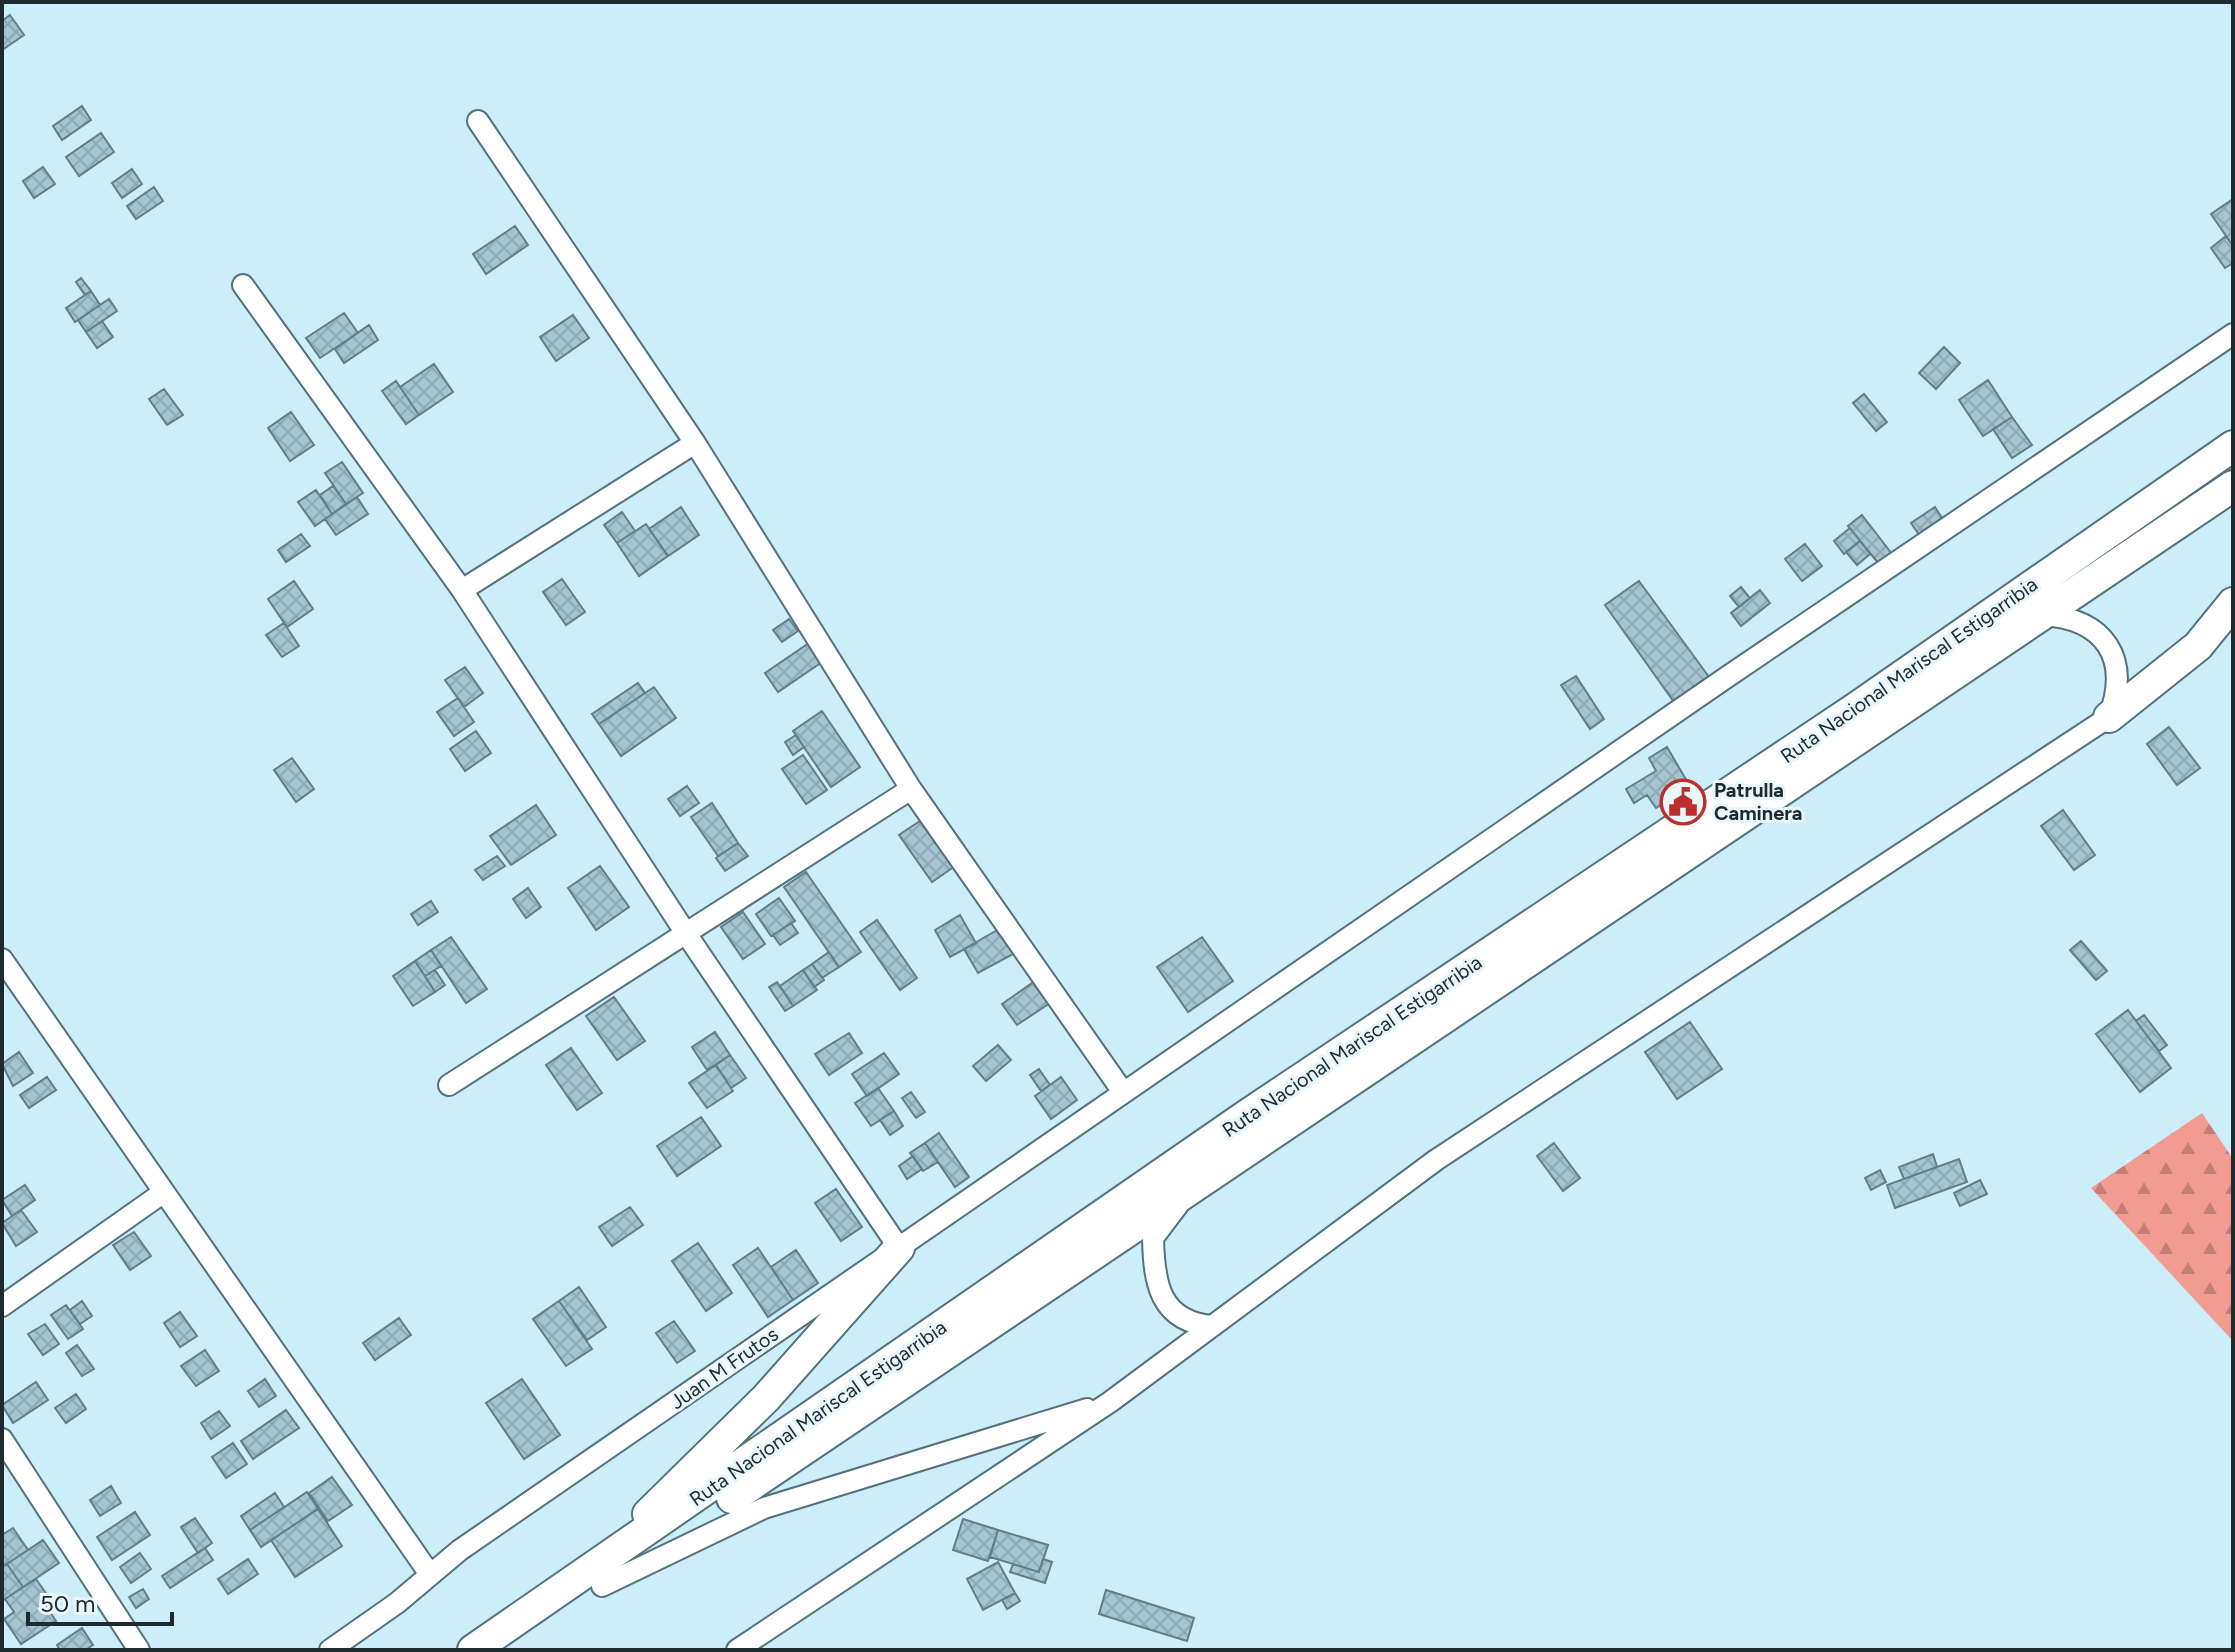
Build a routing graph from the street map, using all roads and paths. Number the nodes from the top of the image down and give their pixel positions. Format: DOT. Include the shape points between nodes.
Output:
graph roads {
  1 [pos="478,121"];
  2 [pos="243,285"];
  3 [pos="2233,334"];
  4 [pos="695,443"];
  5 [pos="2233,446"];
  6 [pos="2233,486"];
  7 [pos="462,590"];
  8 [pos="2233,603"];
  9 [pos="2043,615"];
  10 [pos="2109,717"];
  11 [pos="911,789"];
  12 [pos="687,935"];
  13 [pos="2,959"];
  14 [pos="449,1085"];
  15 [pos="1123,1092"];
  16 [pos="1188,1191"];
  17 [pos="164,1192"];
  18 [pos="899,1248"];
  19 [pos="2,1306"];
  20 [pos="1213,1326"];
  21 [pos="1110,1402"];
  22 [pos="2,1439"];
  23 [pos="429,1573"];
  24 [pos="595,1579"];
  25 [pos="139,1650"];
  26 [pos="330,1650"];
  27 [pos="473,1650"];
  28 [pos="508,1650"];
  29 [pos="737,1650"];
  1 -- 4 [label="street"];
  2 -- 7 [label="street"];
  3 -- 15 [label="street, Juan M Frutos"];
  4 -- 7 [label="street"];
  4 -- 11 [label="street"];
  5 -- 24 [label="highway, Ruta Nacional Mariscal Estigarribia" via="1856,708 1247,1115"];
  6 -- 9 [label="highway, Ruta Nacional Mariscal Estigarribia"];
  7 -- 12 [label="street"];
  8 -- 10 [label="highway" via="2198,646"];
  9 -- 10 [label="street" via="2068,616 2091,627 2108,645 2118,668 2118,693"];
  9 -- 16 [label="highway, Ruta Nacional Mariscal Estigarribia"];
  10 -- 20 [label="street" via="1436,1160"];
  11 -- 12 [label="street"];
  11 -- 15 [label="street"];
  12 -- 14 [label="street"];
  12 -- 18 [label="street"];
  13 -- 17 [label="street"];
  15 -- 18 [label="street, Juan M Frutos"];
  16 -- 20 [label="street" via="1153,1238 1154,1273 1158,1292 1177,1313 1194,1325"];
  16 -- 24 [label="highway, Ruta Nacional Mariscal Estigarribia"];
  17 -- 19 [label="street"];
  17 -- 23 [label="street"];
  18 -- 23 [label="street, Juan M Frutos"];
  18 -- 24 [label="highway"];
  20 -- 21 [label="street"];
  21 -- 24 [label="street" via="764,1508"];
  21 -- 29 [label="street"];
  22 -- 25 [label="street"];
  23 -- 26 [label="street, Juan M Frutos" via="397,1603"];
  24 -- 27 [label="highway, Ruta Nacional Mariscal Estigarribia"];
  24 -- 28 [label="highway, Ruta Nacional Mariscal Estigarribia"];
}
